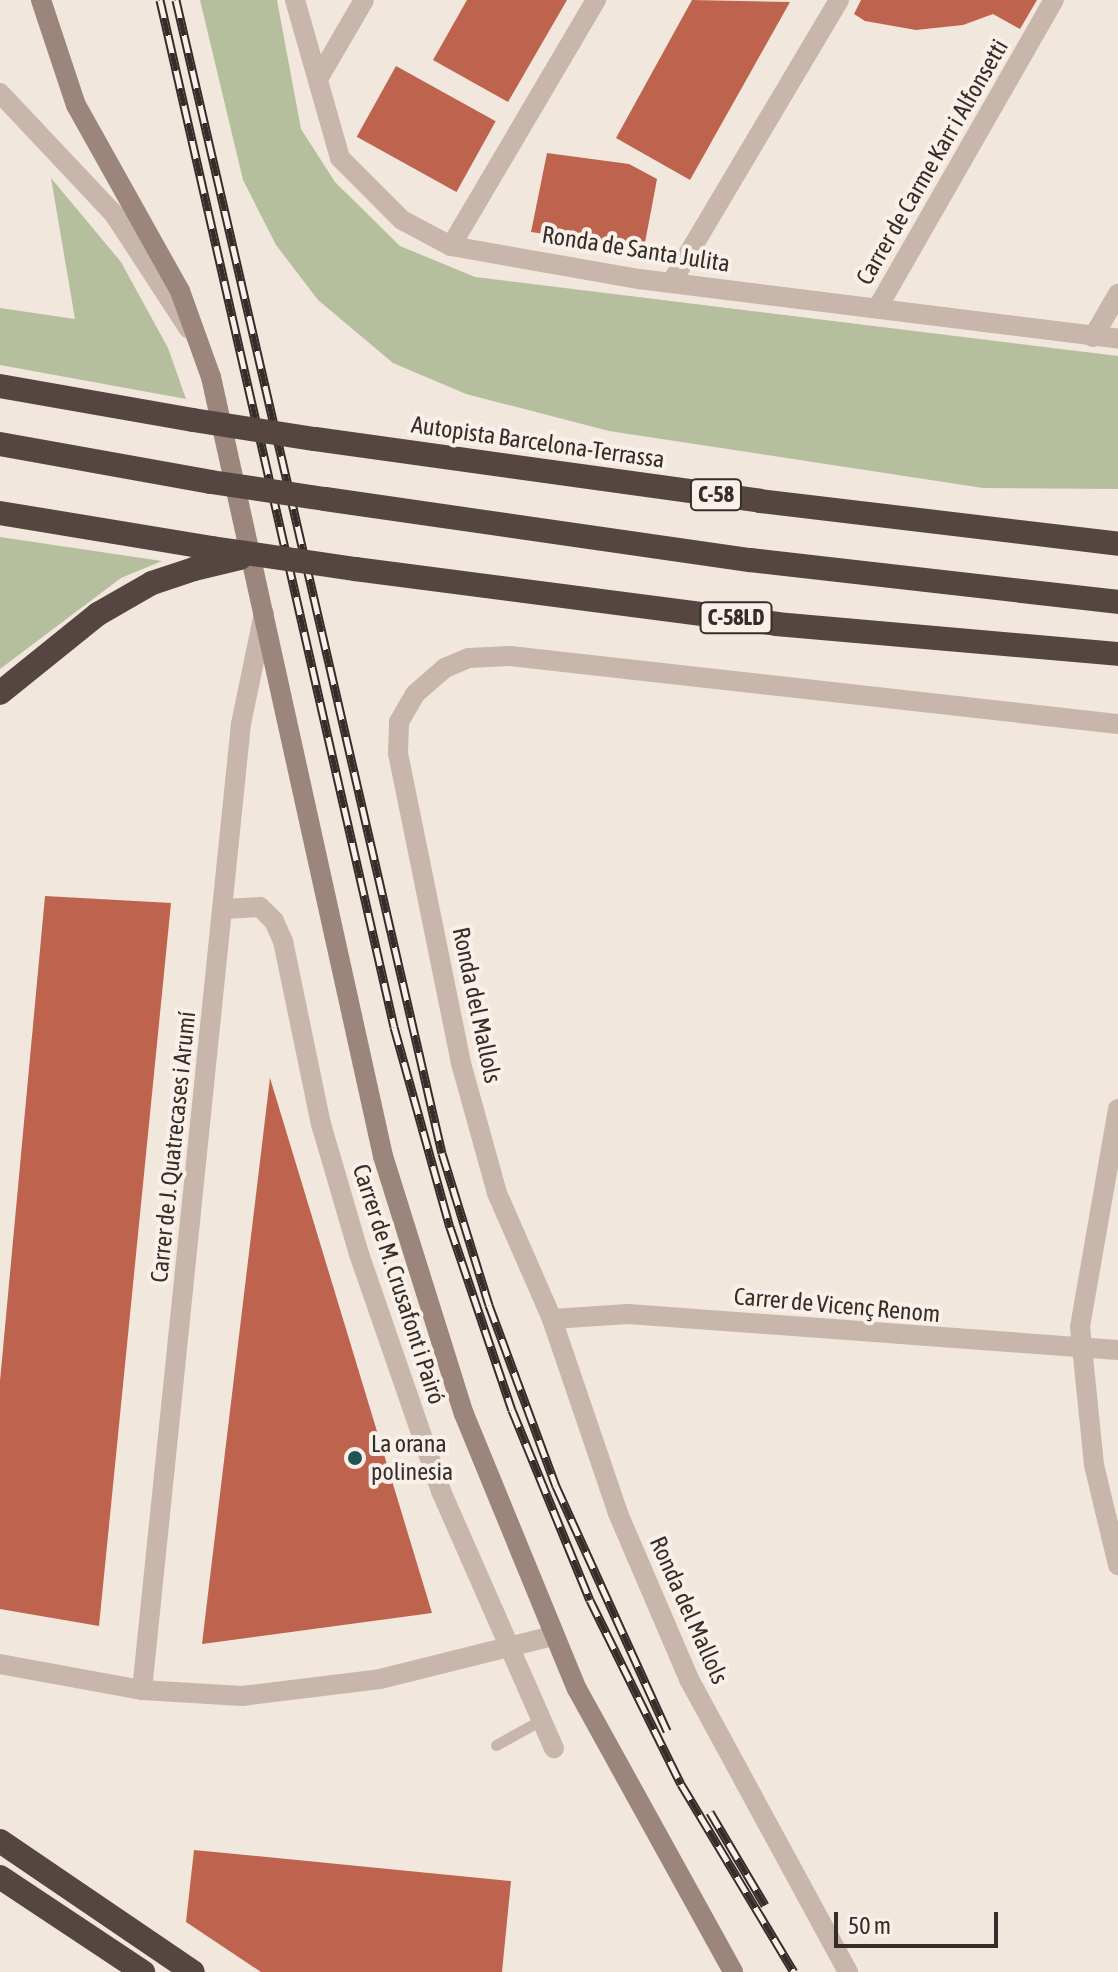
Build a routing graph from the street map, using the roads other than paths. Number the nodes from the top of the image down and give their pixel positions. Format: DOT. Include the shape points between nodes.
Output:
graph roads {
  1 [pos="41,0"];
  2 [pos="295,0"];
  3 [pos="364,0"];
  4 [pos="596,0"];
  5 [pos="839,0"];
  6 [pos="1054,0"];
  7 [pos="318,79"];
  8 [pos="0,93"];
  9 [pos="451,246"];
  10 [pos="671,283"];
  11 [pos="1118,294"];
  12 [pos="878,307"];
  13 [pos="1093,337"];
  14 [pos="1118,339"];
  15 [pos="202,347"];
  16 [pos="0,386"];
  17 [pos="0,444"];
  18 [pos="0,513"];
  19 [pos="1118,544"];
  20 [pos="258,555"];
  21 [pos="1118,602"];
  22 [pos="264,612"];
  23 [pos="1118,654"];
  24 [pos="0,693"];
  25 [pos="1118,724"];
  26 [pos="224,909"];
  27 [pos="1118,1109"];
  28 [pos="552,1319"];
  29 [pos="1084,1349"];
  30 [pos="1118,1350"];
  31 [pos="1118,1565"];
  32 [pos="553,1636"];
  33 [pos="509,1650"];
  34 [pos="0,1664"];
  35 [pos="142,1690"];
  36 [pos="541,1720"];
  37 [pos="496,1745"];
  38 [pos="554,1748"];
  39 [pos="0,1841"];
  40 [pos="0,1877"];
  41 [pos="143,1972"];
  42 [pos="193,1972"];
  43 [pos="733,1972"];
  44 [pos="848,1972"];
  1 -- 15 [label="main road" via="76,105 172,277"];
  2 -- 7 [label="street, Ronda de Santa Julita"];
  3 -- 7 [label="street"];
  4 -- 9 [label="street"];
  5 -- 10 [label="street"];
  6 -- 12 [label="street, Carrer de Carme Karr i Alfonsetti"];
  7 -- 9 [label="street, Ronda de Santa Julita" via="340,158 402,220"];
  8 -- 15 [label="street" via="114,214"];
  9 -- 10 [label="street, Ronda de Santa Julita"];
  10 -- 12 [label="street, Ronda de Santa Julita"];
  11 -- 13 [label="street"];
  12 -- 13 [label="street, Ronda de Santa Julita"];
  13 -- 14 [label="street, Ronda de Santa Julita"];
  15 -- 22 [label="main road"];
  16 -- 19 [label="highway, Autopista Barcelona-Terrassa / C-58, bridge" via="315,439"];
  17 -- 21 [label="highway, bridge" via="211,482 750,560"];
  18 -- 20 [label="highway, C-58LD, bridge"];
  20 -- 23 [label="highway, C-58LD, bridge" via="776,624"];
  20 -- 24 [label="highway, bridge" via="152,583 98,614"];
  22 -- 26 [label="street, Carrer de J. Quatrecases i Arumí" via="241,724"];
  22 -- 32 [label="main road" via="383,1156 453,1384"];
  25 -- 28 [label="street, Ronda del Mallols" via="510,656 468,658 445,668 415,694 399,722 398,753 461,1063 497,1193"];
  26 -- 33 [label="street, Carrer de M. Crusafont i Pairó" via="260,907 283,941 321,1124 359,1254 441,1491"];
  26 -- 35 [label="street, Carrer de J. Quatrecases i Arumí"];
  27 -- 29 [label="street" via="1083,1292"];
  28 -- 29 [label="street, Carrer de Vicenç Renom" via="628,1314"];
  28 -- 44 [label="street, Ronda del Mallols" via="618,1513 689,1679"];
  29 -- 30 [label="street, Carrer de Vicenç Renom"];
  29 -- 31 [label="street" via="1094,1465"];
  32 -- 33 [label="street"];
  32 -- 43 [label="main road" via="588,1711"];
  33 -- 35 [label="street" via="380,1679 242,1696"];
  33 -- 36 [label="street, Carrer de M. Crusafont i Pairó"];
  34 -- 35 [label="street"];
  36 -- 37 [label="lane"];
  36 -- 38 [label="street, Carrer de M. Crusafont i Pairó"];
  39 -- 42 [label="highway"];
  40 -- 41 [label="highway"];
}
